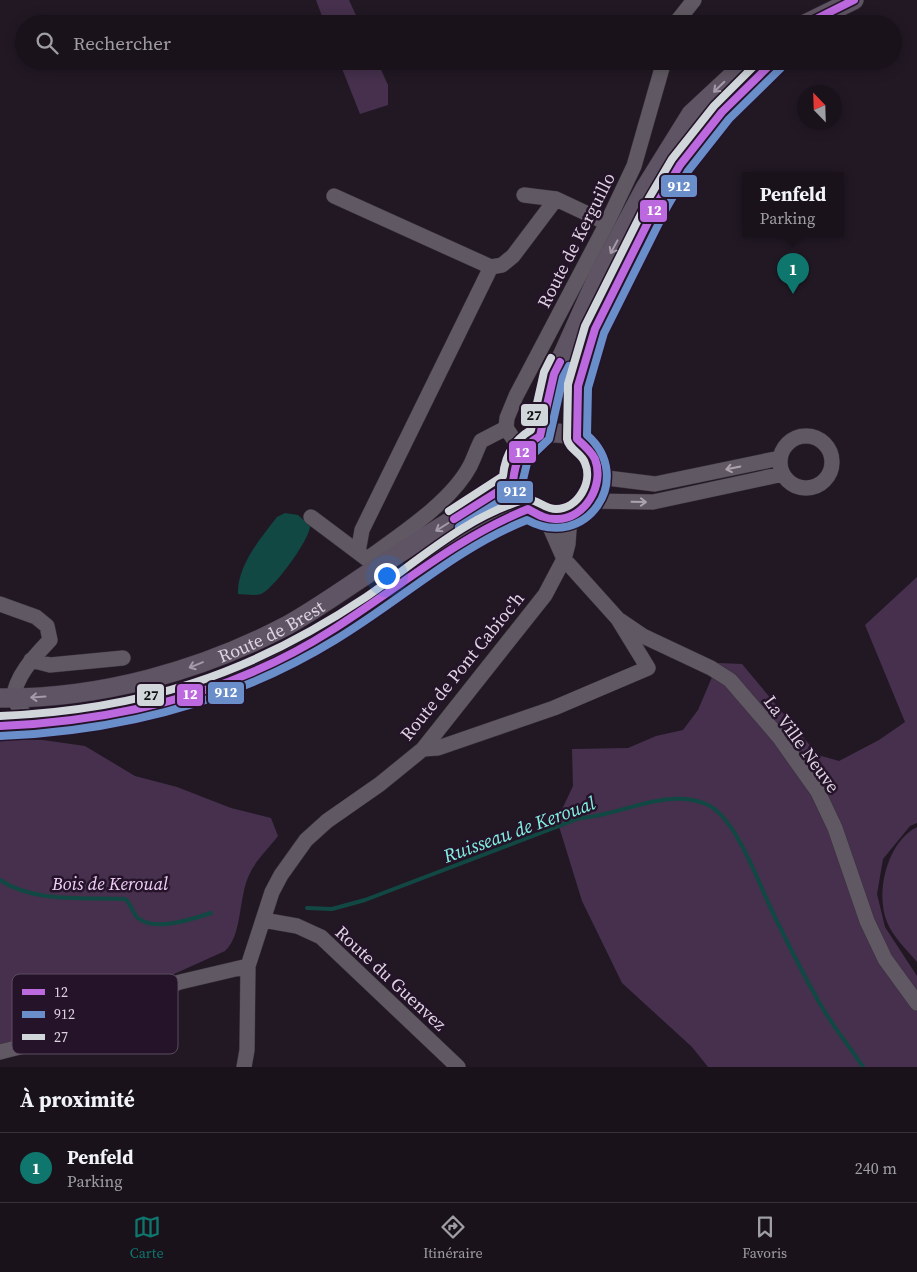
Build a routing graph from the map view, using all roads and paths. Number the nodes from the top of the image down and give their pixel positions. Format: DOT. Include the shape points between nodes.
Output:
graph roads {
  1 [pos="694,0"];
  2 [pos="848,3"];
  3 [pos="682,15"];
  4 [pos="823,15"];
  5 [pos="832,15"];
  6 [pos="661,70"];
  7 [pos="738,70"];
  8 [pos="765,70"];
  9 [pos="524,195"];
  10 [pos="334,196"];
  11 [pos="556,199"];
  12 [pos="607,224"];
  13 [pos="491,267"];
  14 [pos="506,428"];
  15 [pos="540,436"];
  16 [pos="577,439"];
  17 [pos="521,450"];
  18 [pos="780,458"];
  19 [pos="783,474"];
  20 [pos="598,477"];
  21 [pos="513,482"];
  22 [pos="590,501"];
  23 [pos="528,509"];
  24 [pos="570,516"];
  25 [pos="311,517"];
  26 [pos="546,518"];
  27 [pos="358,552"];
  28 [pos="564,559"];
  29 [pos="0,604"];
  30 [pos="618,619"];
  31 [pos="123,658"];
  32 [pos="31,660"];
  33 [pos="6,699"];
  34 [pos="0,726"];
  35 [pos="33,726"];
  36 [pos="423,748"];
  37 [pos="263,920"];
  38 [pos="248,966"];
  39 [pos="178,983"];
  40 [pos="917,1003"];
  41 [pos="244,1067"];
  42 [pos="458,1067"];
  1 -- 3 [label="street"];
  2 -- 4 [label="main road"];
  2 -- 5 [label="main road"];
  6 -- 12 [label="street, Route de Kerguillo" via="634,166"];
  7 -- 15 [label="main road, one-way" via="691,114 645,188 597,278 554,374"];
  8 -- 16 [label="main road" via="722,112 680,165 658,202 595,329 578,386"];
  9 -- 11 [label="street"];
  10 -- 13 [label="street"];
  11 -- 12 [label="street"];
  11 -- 13 [label="street" via="513,256 502,266"];
  12 -- 14 [label="street, Route de Kerguillo" via="516,396"];
  13 -- 27 [label="street" via="362,530"];
  14 -- 17 [label="street"];
  14 -- 27 [label="street" via="481,441 470,467 446,496 411,527 367,559"];
  15 -- 16 [label="main road" via="553,433"];
  15 -- 17 [label="main road"];
  16 -- 20 [label="main road" via="589,449 596,462"];
  17 -- 21 [label="main road" via="514,465"];
  18 -- 19 [label="street"];
  18 -- 19 [label="street" via="786,445 803,435 821,440 832,455 830,473 815,486 799,487"];
  18 -- 20 [label="street, one-way" via="655,484"];
  22 -- 19 [label="street, one-way" via="653,502"];
  20 -- 22 [label="main road"];
  21 -- 23 [label="main road" via="518,497"];
  21 -- 33 [label="main road, Route de Brest, one-way" via="289,624 245,645 180,671 112,687"];
  22 -- 24 [label="main road"];
  23 -- 26 [label="main road"];
  23 -- 35 [label="main road, Route de Brest" via="468,537 310,645 261,669 192,696 123,714"];
  24 -- 26 [label="main road"];
  24 -- 28 [label="street, Route de Pont Cabioc'h"];
  25 -- 27 [label="street"];
  26 -- 28 [label="street"];
  28 -- 30 [label="street"];
  28 -- 36 [label="street, Route de Pont Cabioc'h" via="545,595"];
  29 -- 32 [label="street" via="36,617 47,626 50,640"];
  30 -- 36 [label="street" via="648,668 554,708 438,748"];
  30 -- 40 [label="street, La Ville Neuve" via="643,636 730,680 779,737 818,792 835,828 867,921 885,959"];
  31 -- 32 [label="street" via="50,665"];
  32 -- 33 [label="street"];
  33 -- 35 [label="street"];
  34 -- 35 [label="main road, Route de Brest"];
  36 -- 37 [label="street, Route de Pont Cabioc'h" via="306,840 281,875"];
  37 -- 38 [label="street, Route de Pont Cabioc'h"];
  37 -- 42 [label="street, Route du Guenvez" via="297,926 321,937"];
  38 -- 39 [label="street"];
  38 -- 41 [label="street, Route de Pont Cabioc'h"];
}
